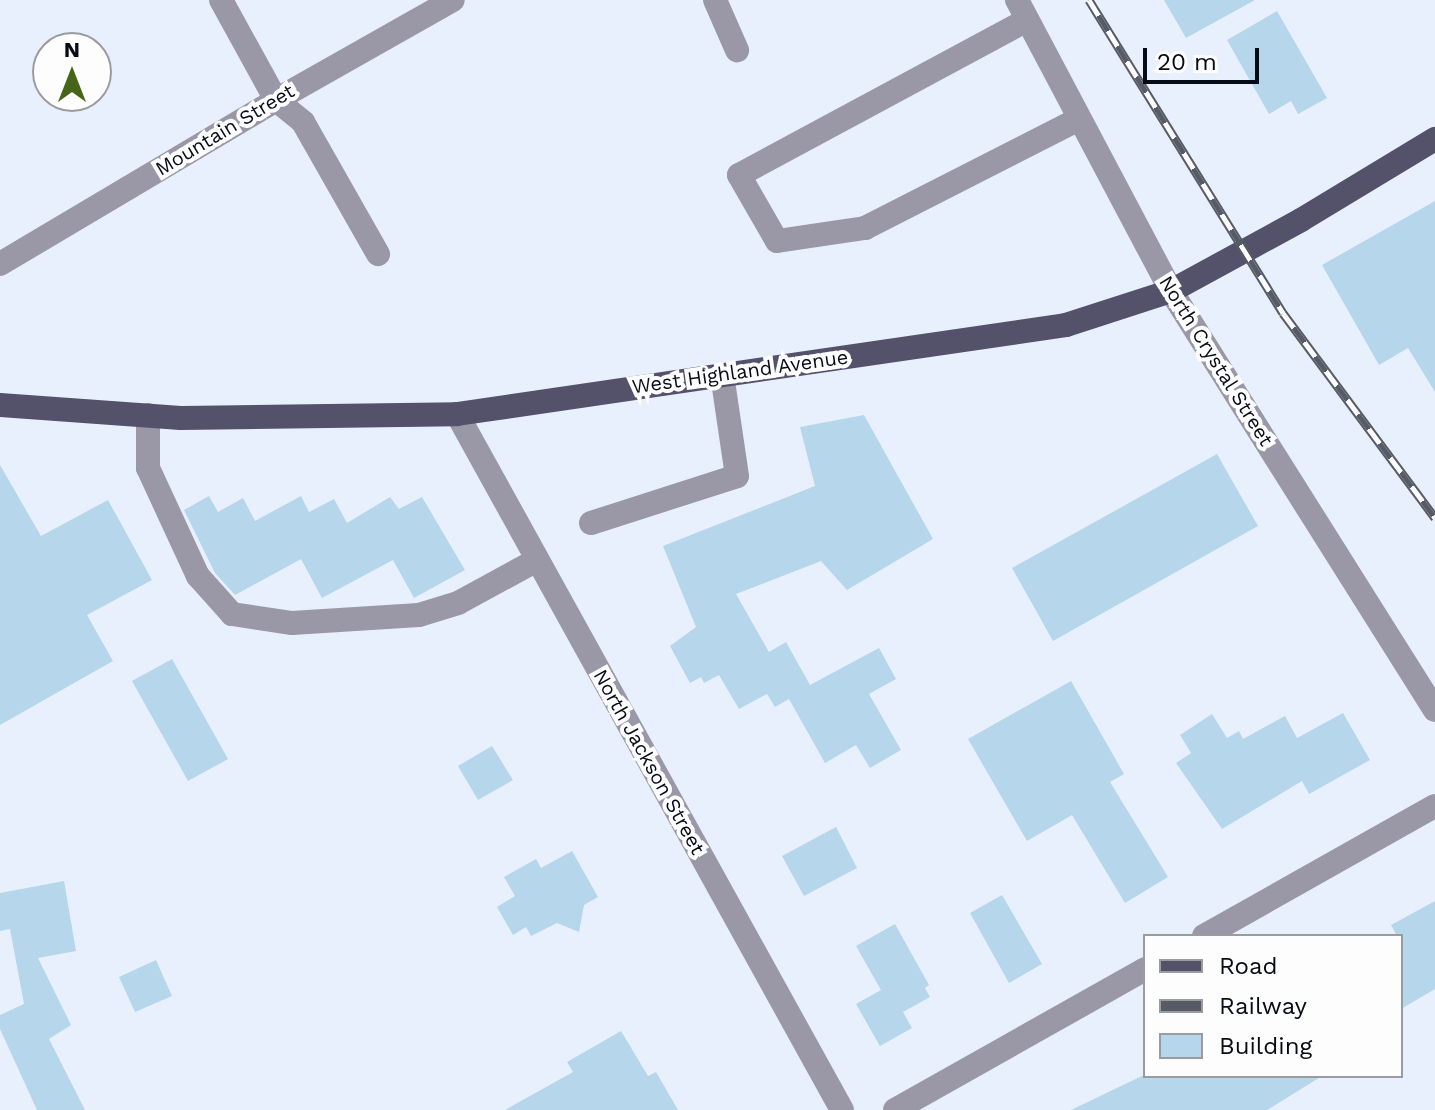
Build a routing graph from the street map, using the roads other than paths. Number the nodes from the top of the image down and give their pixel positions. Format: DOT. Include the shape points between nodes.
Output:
graph roads {
  1 [pos="221,0"];
  2 [pos="453,0"];
  3 [pos="715,0"];
  4 [pos="1022,10"];
  5 [pos="737,50"];
  6 [pos="276,100"];
  7 [pos="1079,119"];
  8 [pos="1435,139"];
  9 [pos="378,254"];
  10 [pos="0,264"];
  11 [pos="1171,291"];
  12 [pos="722,375"];
  13 [pos="0,405"];
  14 [pos="457,414"];
  15 [pos="148,415"];
  16 [pos="591,523"];
  17 [pos="537,560"];
  18 [pos="1435,710"];
  19 [pos="1435,806"];
  20 [pos="1208,934"];
  21 [pos="1143,970"];
  22 [pos="842,1110"];
  23 [pos="895,1110"];
  1 -- 6 [label="street"];
  2 -- 6 [label="street, Mountain Street"];
  3 -- 5 [label="street"];
  4 -- 7 [label="street, North Crystal Street"];
  4 -- 7 [label="street" via="739,175 777,241 865,228"];
  6 -- 9 [label="street" via="303,122"];
  6 -- 10 [label="street, Mountain Street"];
  7 -- 11 [label="street, North Crystal Street"];
  8 -- 11 [label="main road, West Highland Avenue"];
  11 -- 12 [label="main road, West Highland Avenue" via="1066,325"];
  11 -- 18 [label="street, North Crystal Street"];
  12 -- 14 [label="main road, West Highland Avenue"];
  12 -- 16 [label="street" via="737,476"];
  13 -- 15 [label="main road, West Highland Avenue"];
  14 -- 15 [label="main road, West Highland Avenue"];
  14 -- 17 [label="street, North Jackson Street"];
  15 -- 17 [label="street" via="148,468 198,576 232,614 292,623 419,615 458,603"];
  17 -- 22 [label="street, North Jackson Street"];
  19 -- 20 [label="street"];
  21 -- 23 [label="street"];
}
